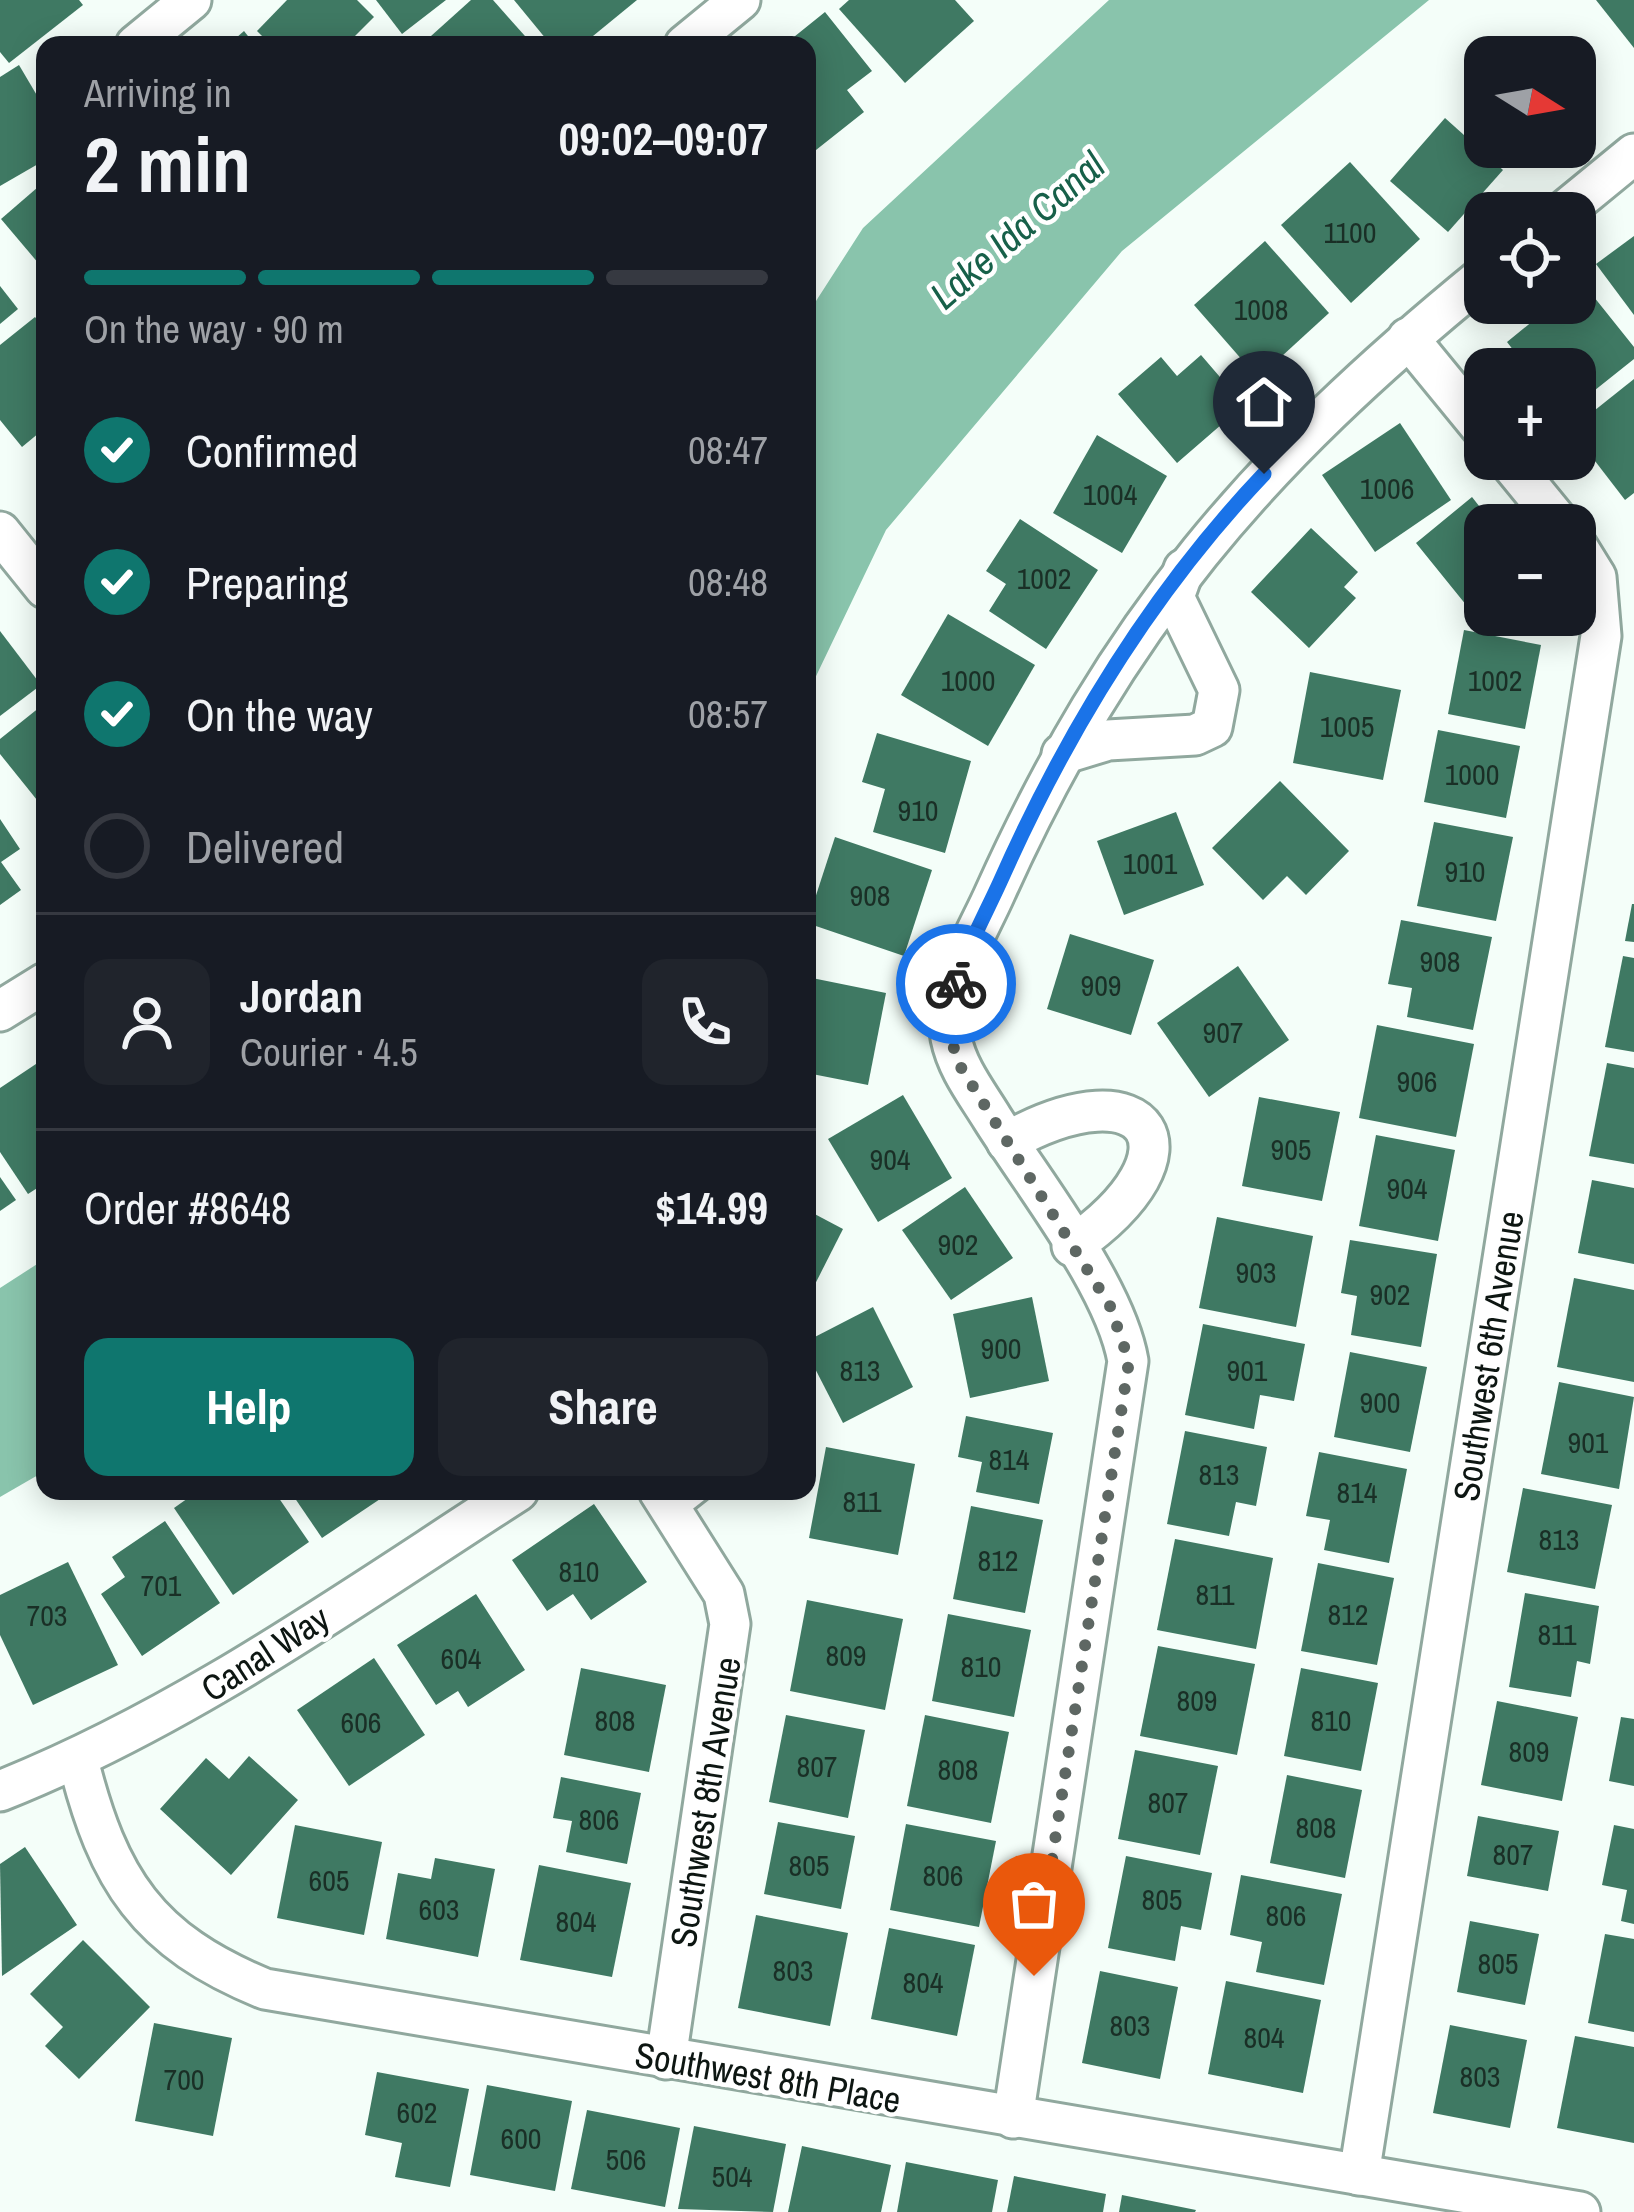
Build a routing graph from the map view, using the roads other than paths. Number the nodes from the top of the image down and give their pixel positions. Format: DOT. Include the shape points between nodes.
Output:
graph roads {
  1 [pos="191,0"];
  2 [pos="740,0"];
  3 [pos="147,36"];
  4 [pos="696,36"];
  5 [pos="1634,154"];
  6 [pos="1588,192"];
  7 [pos="1464,292"];
  8 [pos="1408,338"];
  9 [pos="1464,406"];
  10 [pos="1524,480"];
  11 [pos="1544,504"];
  12 [pos="0,532"];
  13 [pos="1184,569"];
  14 [pos="36,577"];
  15 [pos="1596,587"];
  16 [pos="1062,754"];
  17 [pos="36,988"];
  18 [pos="0,1011"];
  19 [pos="1007,1142"];
  20 [pos="1072,1246"];
  21 [pos="504,1500"];
  22 [pos="679,1500"];
  23 [pos="77,1760"];
  24 [pos="0,1791"];
  25 [pos="666,2060"];
  26 [pos="1012,2118"];
  27 [pos="1359,2175"];
  28 [pos="1580,2212"];
  1 -- 3 [label="street"];
  2 -- 4 [label="street"];
  5 -- 6 [label="street"];
  7 -- 8 [label="street"];
  8 -- 9 [label="street"];
  8 -- 13 [label="street" via="1319,417"];
  10 -- 11 [label="street"];
  12 -- 14 [label="street"];
  13 -- 16 [label="street"];
  13 -- 16 [label="street" via="1174,597 1219,690 1212,727"];
  15 -- 27 [label="street, Southwest 6th Avenue" via="1601,636"];
  16 -- 19 [label="street" via="950,1002 957,1061"];
  17 -- 18 [label="street"];
  19 -- 20 [label="street"];
  19 -- 20 [label="street" via="1099,1110 1136,1116 1143,1126 1148,1169 1132,1196"];
  20 -- 26 [label="street" via="1117,1319 1129,1361"];
  21 -- 23 [label="street, Canal Way" via="184,1705"];
  22 -- 25 [label="street, Southwest 8th Avenue" via="730,1624"];
  23 -- 24 [label="street, Canal Way"];
  23 -- 25 [label="street, Southwest 8th Place" via="97,1838 132,1894 178,1942 234,1977 297,1998"];
  25 -- 26 [label="street, Southwest 8th Place"];
  26 -- 27 [label="street, Southwest 8th Place"];
  27 -- 28 [label="street, Southwest 8th Place"];
}
